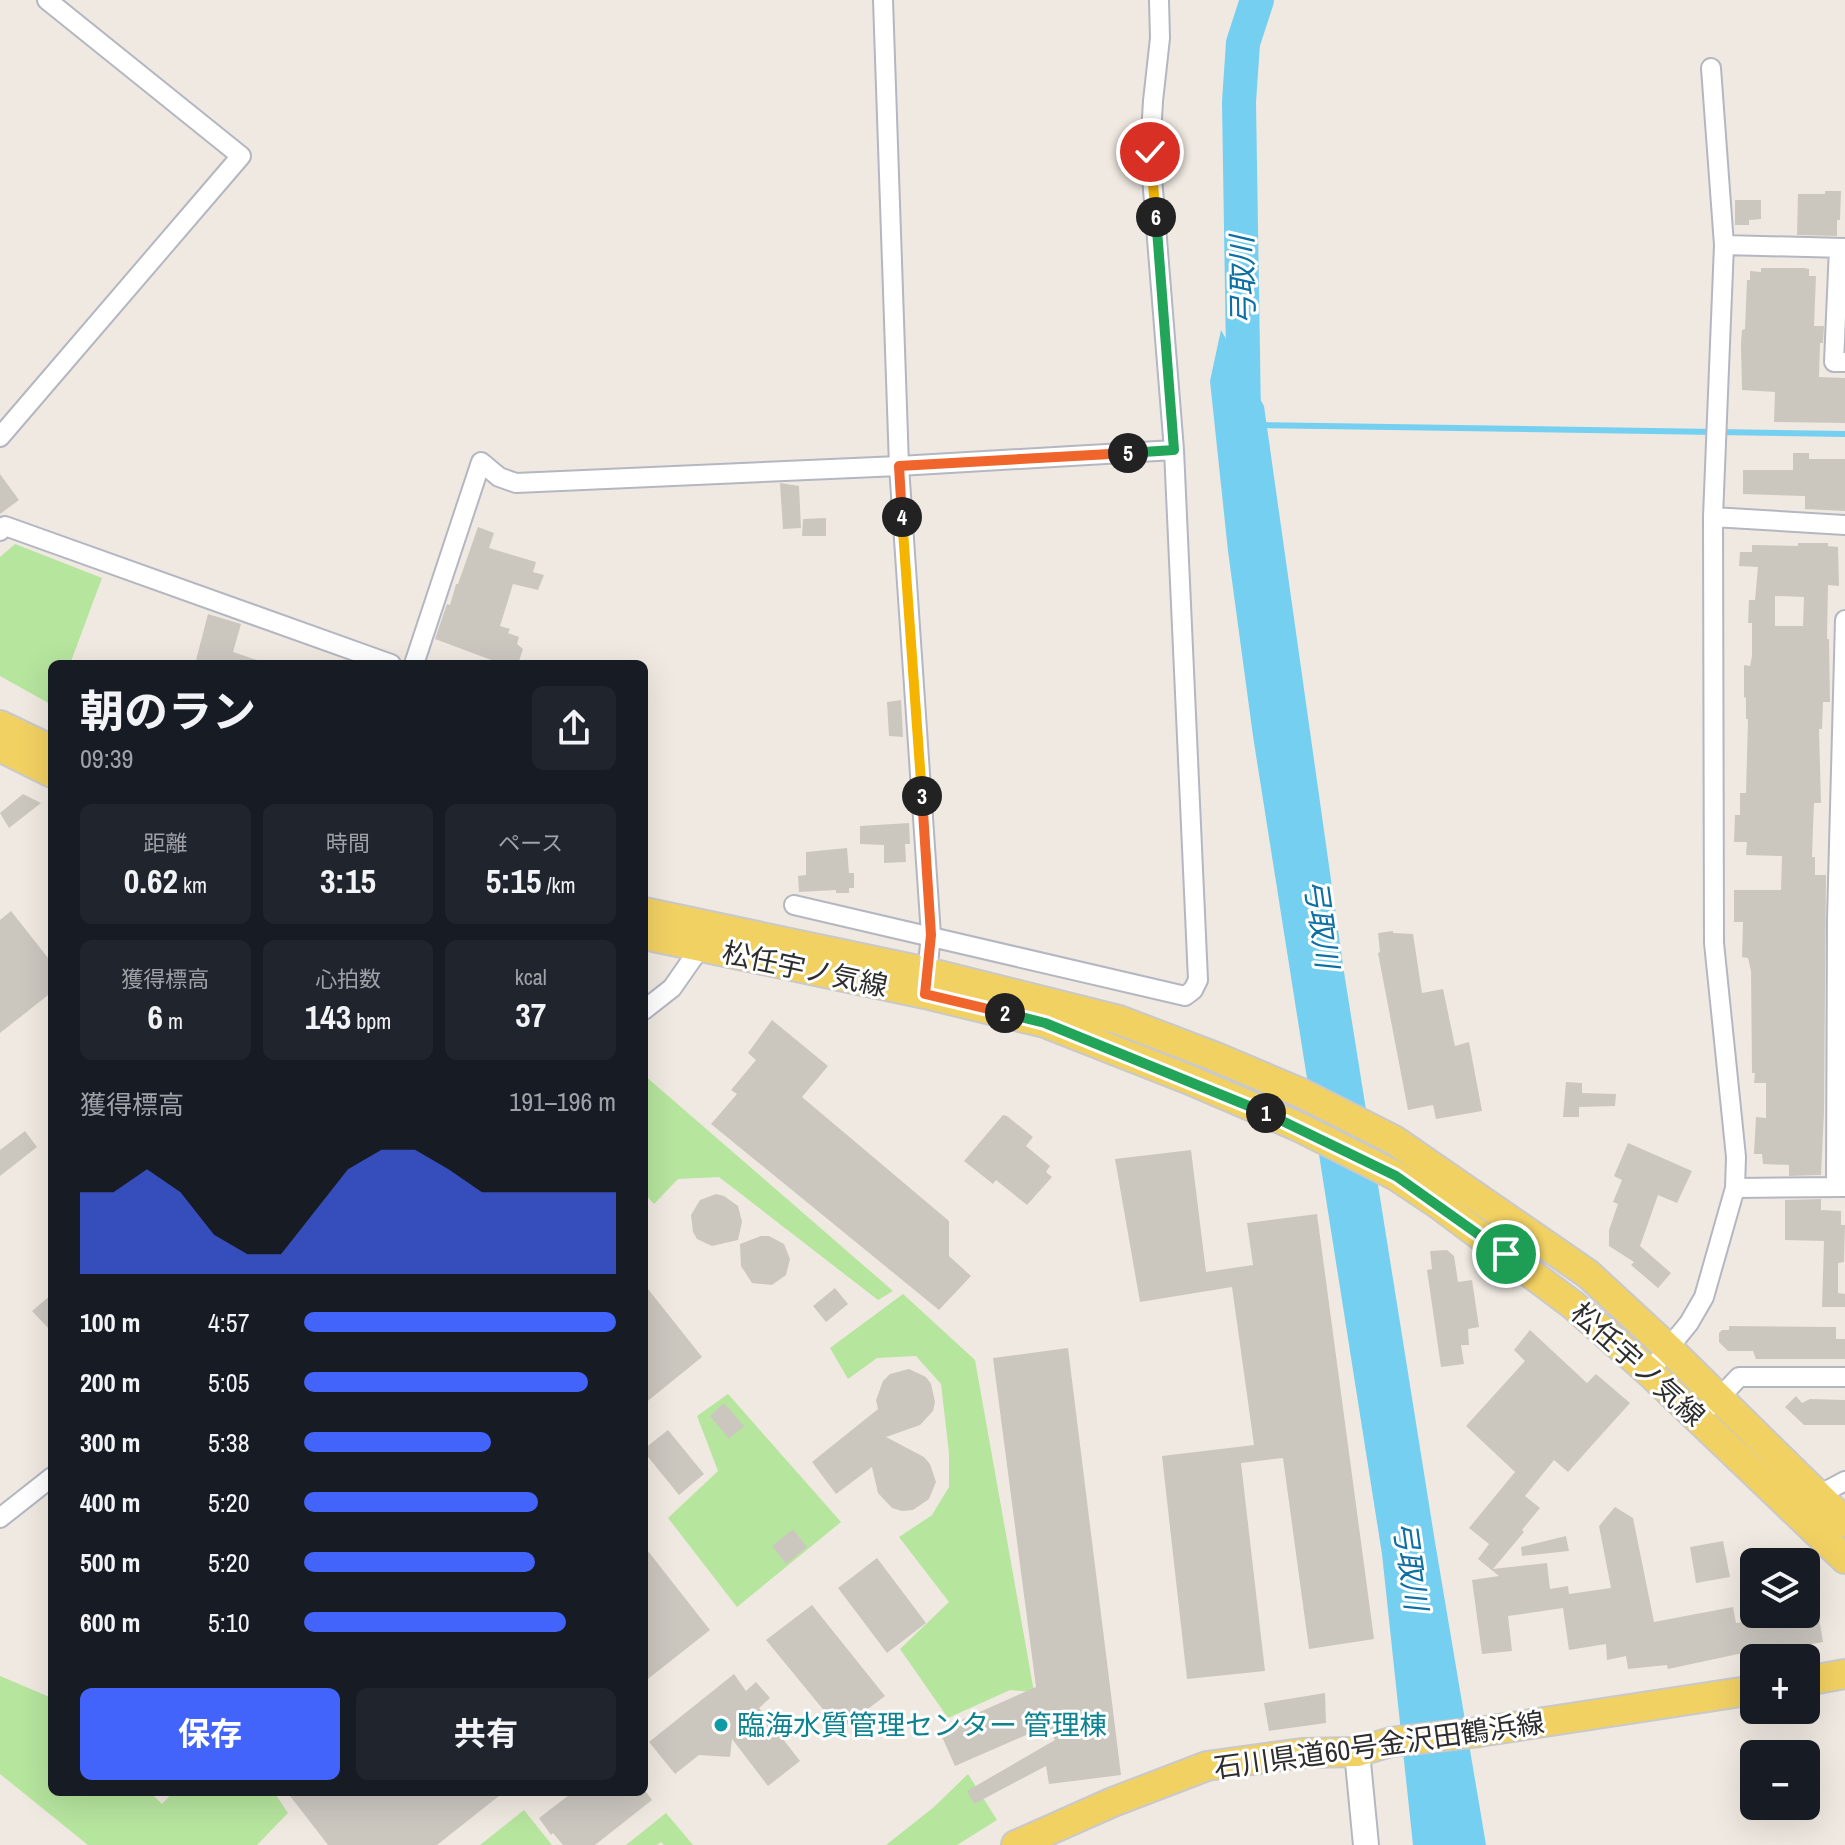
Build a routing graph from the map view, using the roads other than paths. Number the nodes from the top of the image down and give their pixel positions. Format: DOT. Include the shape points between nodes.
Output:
graph roads {
  1 [pos="47,0"];
  2 [pos="883,0"];
  3 [pos="1159,0"];
  4 [pos="1711,68"];
  5 [pos="1724,245"];
  6 [pos="1842,248"];
  7 [pos="1845,362"];
  8 [pos="0,437"];
  9 [pos="1174,450"];
  10 [pos="899,466"];
  11 [pos="1713,517"];
  12 [pos="1845,525"];
  13 [pos="0,531"];
  14 [pos="1845,620"];
  15 [pos="1845,650"];
  16 [pos="380,660"];
  17 [pos="415,660"];
  18 [pos="0,725"];
  19 [pos="0,747"];
  20 [pos="48,748"];
  21 [pos="48,771"];
  22 [pos="1843,782"];
  23 [pos="794,905"];
  24 [pos="648,914"];
  25 [pos="1841,920"];
  26 [pos="648,935"];
  27 [pos="931,935"];
  28 [pos="704,937"];
  29 [pos="926,983"];
  30 [pos="648,1007"];
  31 [pos="1841,1054"];
  32 [pos="1840,1187"];
  33 [pos="1735,1188"];
  34 [pos="1668,1348"];
  35 [pos="1649,1372"];
  36 [pos="1845,1377"];
  37 [pos="1709,1410"];
  38 [pos="48,1480"];
  39 [pos="1845,1481"];
  40 [pos="1810,1507"];
  41 [pos="0,1518"];
  42 [pos="1845,1522"];
  43 [pos="1845,1559"];
  44 [pos="1740,1692"];
  45 [pos="1357,1752"];
  46 [pos="1016,1845"];
  47 [pos="1366,1845"];
  1 -- 8 [label="street" via="241,156"];
  2 -- 10 [label="street"];
  3 -- 9 [label="street" via="1150,152"];
  4 -- 5 [label="street"];
  5 -- 6 [label="street"];
  5 -- 11 [label="street"];
  6 -- 7 [label="street" via="1834,362"];
  9 -- 10 [label="street"];
  9 -- 27 [label="street" via="1198,980 1193,990 1185,996"];
  10 -- 17 [label="street" via="516,483 481,462"];
  10 -- 27 [label="street"];
  11 -- 12 [label="street"];
  11 -- 33 [label="street" via="1714,943"];
  13 -- 16 [label="street" via="5,526"];
  14 -- 15 [label="street"];
  15 -- 22 [label="street"];
  18 -- 20 [label="main road"];
  19 -- 21 [label="main road"];
  22 -- 25 [label="street"];
  23 -- 27 [label="street"];
  24 -- 28 [label="main road, 松任宇ノ気線"];
  25 -- 31 [label="street"];
  26 -- 28 [label="main road, 松任宇ノ気線"];
  27 -- 29 [label="street"];
  28 -- 29 [label="main road, 松任宇ノ気線"];
  28 -- 30 [label="street" via="672,988"];
  29 -- 34 [label="main road, 松任宇ノ気線" via="1119,1020 1301,1093 1394,1140 1588,1274"];
  29 -- 35 [label="main road, 松任宇ノ気線" via="1190,1080 1396,1176 1573,1305"];
  31 -- 32 [label="street"];
  32 -- 33 [label="street"];
  33 -- 34 [label="street" via="1704,1297"];
  34 -- 35 [label="street"];
  34 -- 37 [label="main road, 松任宇ノ気線"];
  35 -- 37 [label="main road, 松任宇ノ気線"];
  36 -- 37 [label="street" via="1739,1377"];
  37 -- 40 [label="main road, 松任宇ノ気線"];
  38 -- 41 [label="street"];
  39 -- 40 [label="street"];
  40 -- 42 [label="main road, 松任宇ノ気線"];
  40 -- 43 [label="main road, 松任宇ノ気線"];
  44 -- 45 [label="main road, 石川県道60号金沢田鶴浜線" via="1391,1742"];
  45 -- 46 [label="main road, 石川県道60号金沢田鶴浜線" via="1302,1753 1207,1766"];
  45 -- 47 [label="street"];
}
